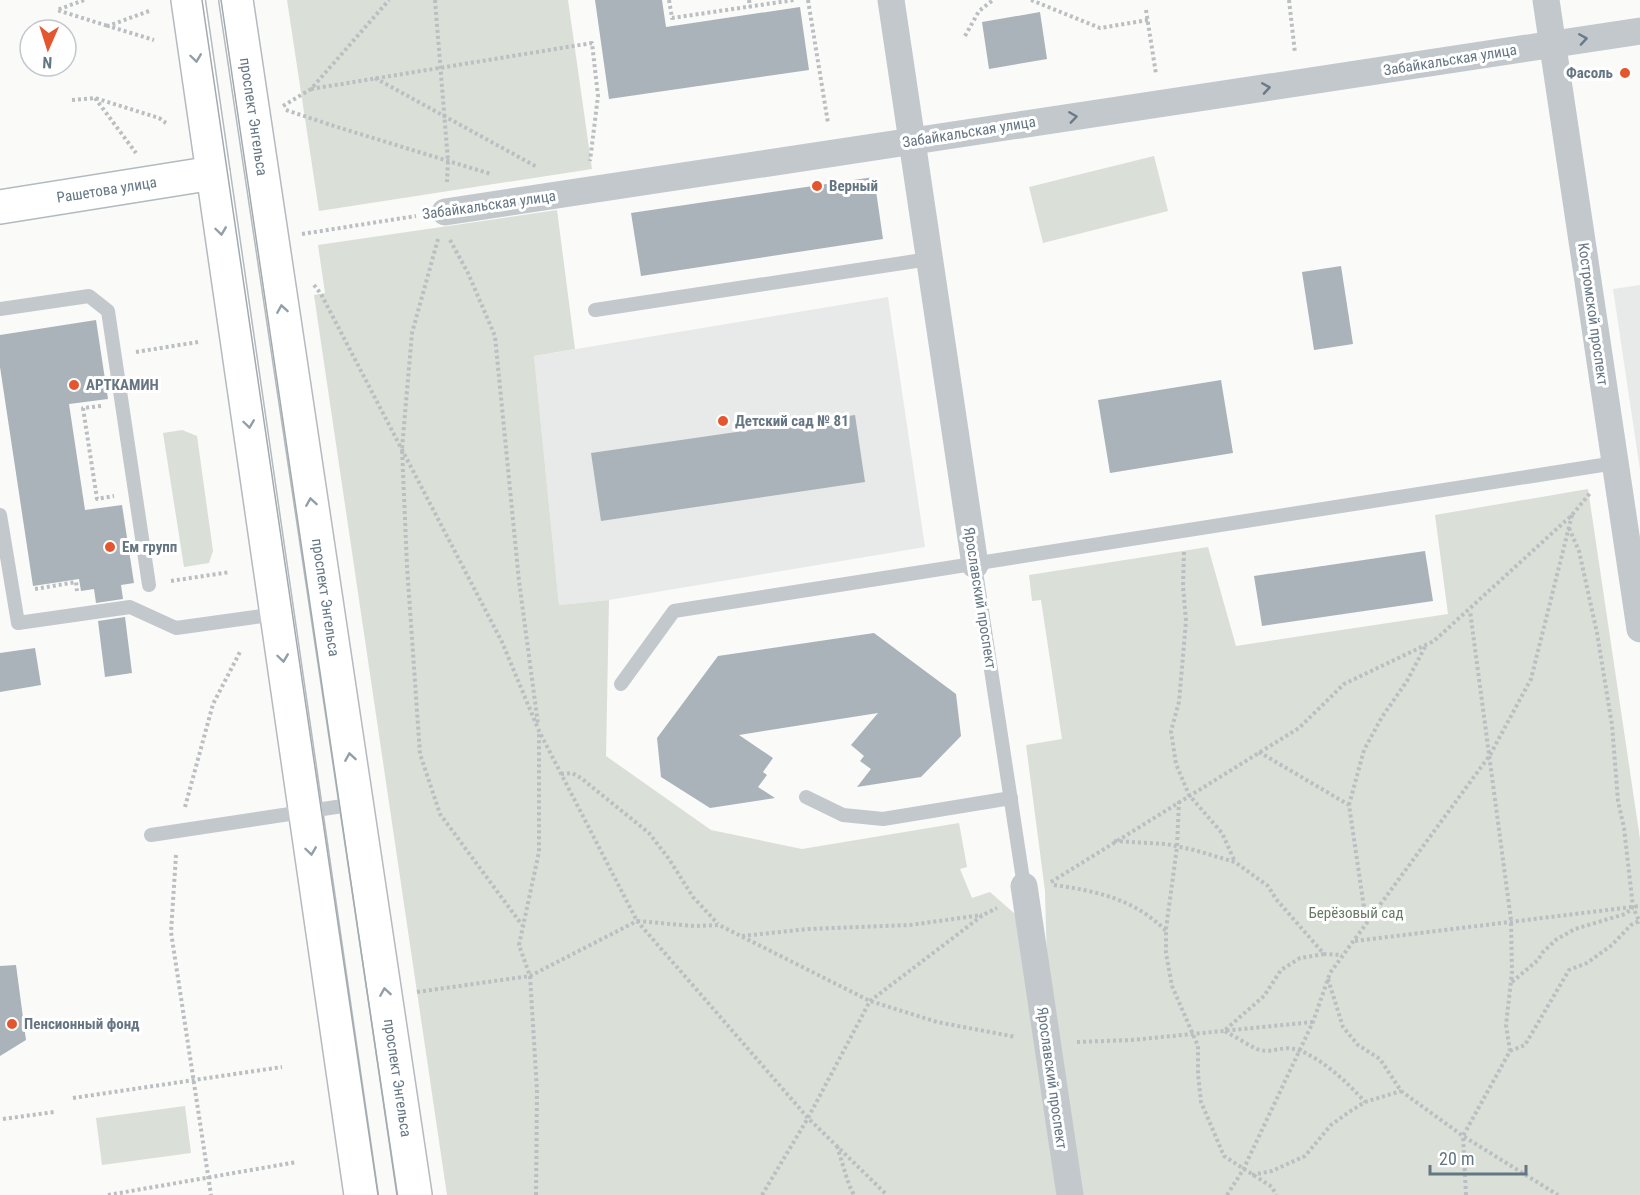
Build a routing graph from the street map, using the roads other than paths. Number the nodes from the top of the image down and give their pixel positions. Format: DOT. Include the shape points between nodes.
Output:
graph roads {
  1 [pos="188,0"];
  2 [pos="236,0"];
  3 [pos="891,0"];
  4 [pos="1546,0"];
  5 [pos="1640,31"];
  6 [pos="1552,44"];
  7 [pos="912,141"];
  8 [pos="261,165"];
  9 [pos="213,173"];
  10 [pos="0,207"];
  11 [pos="443,219"];
  12 [pos="929,259"];
  13 [pos="0,309"];
  14 [pos="595,310"];
  15 [pos="1615,464"];
  16 [pos="0,515"];
  17 [pos="975,565"];
  18 [pos="149,585"];
  19 [pos="277,614"];
  20 [pos="1640,629"];
  21 [pos="621,684"];
  22 [pos="806,797"];
  23 [pos="1011,798"];
  24 [pos="356,804"];
  25 [pos="306,812"];
  26 [pos="151,835"];
  27 [pos="1024,891"];
  28 [pos="361,1195"];
  29 [pos="415,1195"];
  30 [pos="1070,1195"];
  1 -- 9 [label="main road, one-way"];
  2 -- 8 [label="main road, проспект Энгельса"];
  3 -- 7 [label="street, Ярославский проспект"];
  4 -- 6 [label="street, Костромской проспект"];
  6 -- 5 [label="street, Забайкальская улица, one-way"];
  7 -- 6 [label="street, Забайкальская улица, one-way"];
  6 -- 15 [label="street, Костромской проспект"];
  7 -- 11 [label="street, Забайкальская улица" via="586,192"];
  7 -- 12 [label="street, Ярославский проспект"];
  8 -- 9 [label="main road, Рашетова улица"];
  24 -- 8 [label="main road, проспект Энгельса, one-way"];
  9 -- 10 [label="main road, Рашетова улица"];
  9 -- 19 [label="main road, one-way"];
  12 -- 14 [label="lane"];
  12 -- 17 [label="street, Ярославский проспект"];
  13 -- 18 [label="lane" via="89,296 108,311"];
  15 -- 17 [label="lane"];
  15 -- 20 [label="street, Костромской проспект"];
  16 -- 19 [label="lane" via="18,623 130,607 176,628"];
  17 -- 21 [label="lane" via="674,611"];
  17 -- 23 [label="lane, Ярославский проспект"];
  19 -- 25 [label="main road, one-way"];
  22 -- 23 [label="lane" via="843,815 883,819"];
  23 -- 27 [label="lane, Ярославский проспект"];
  24 -- 25 [label="lane"];
  29 -- 24 [label="main road, проспект Энгельса, one-way"];
  25 -- 26 [label="lane"];
  25 -- 28 [label="main road, one-way"];
  27 -- 30 [label="street, Ярославский проспект"];
}
